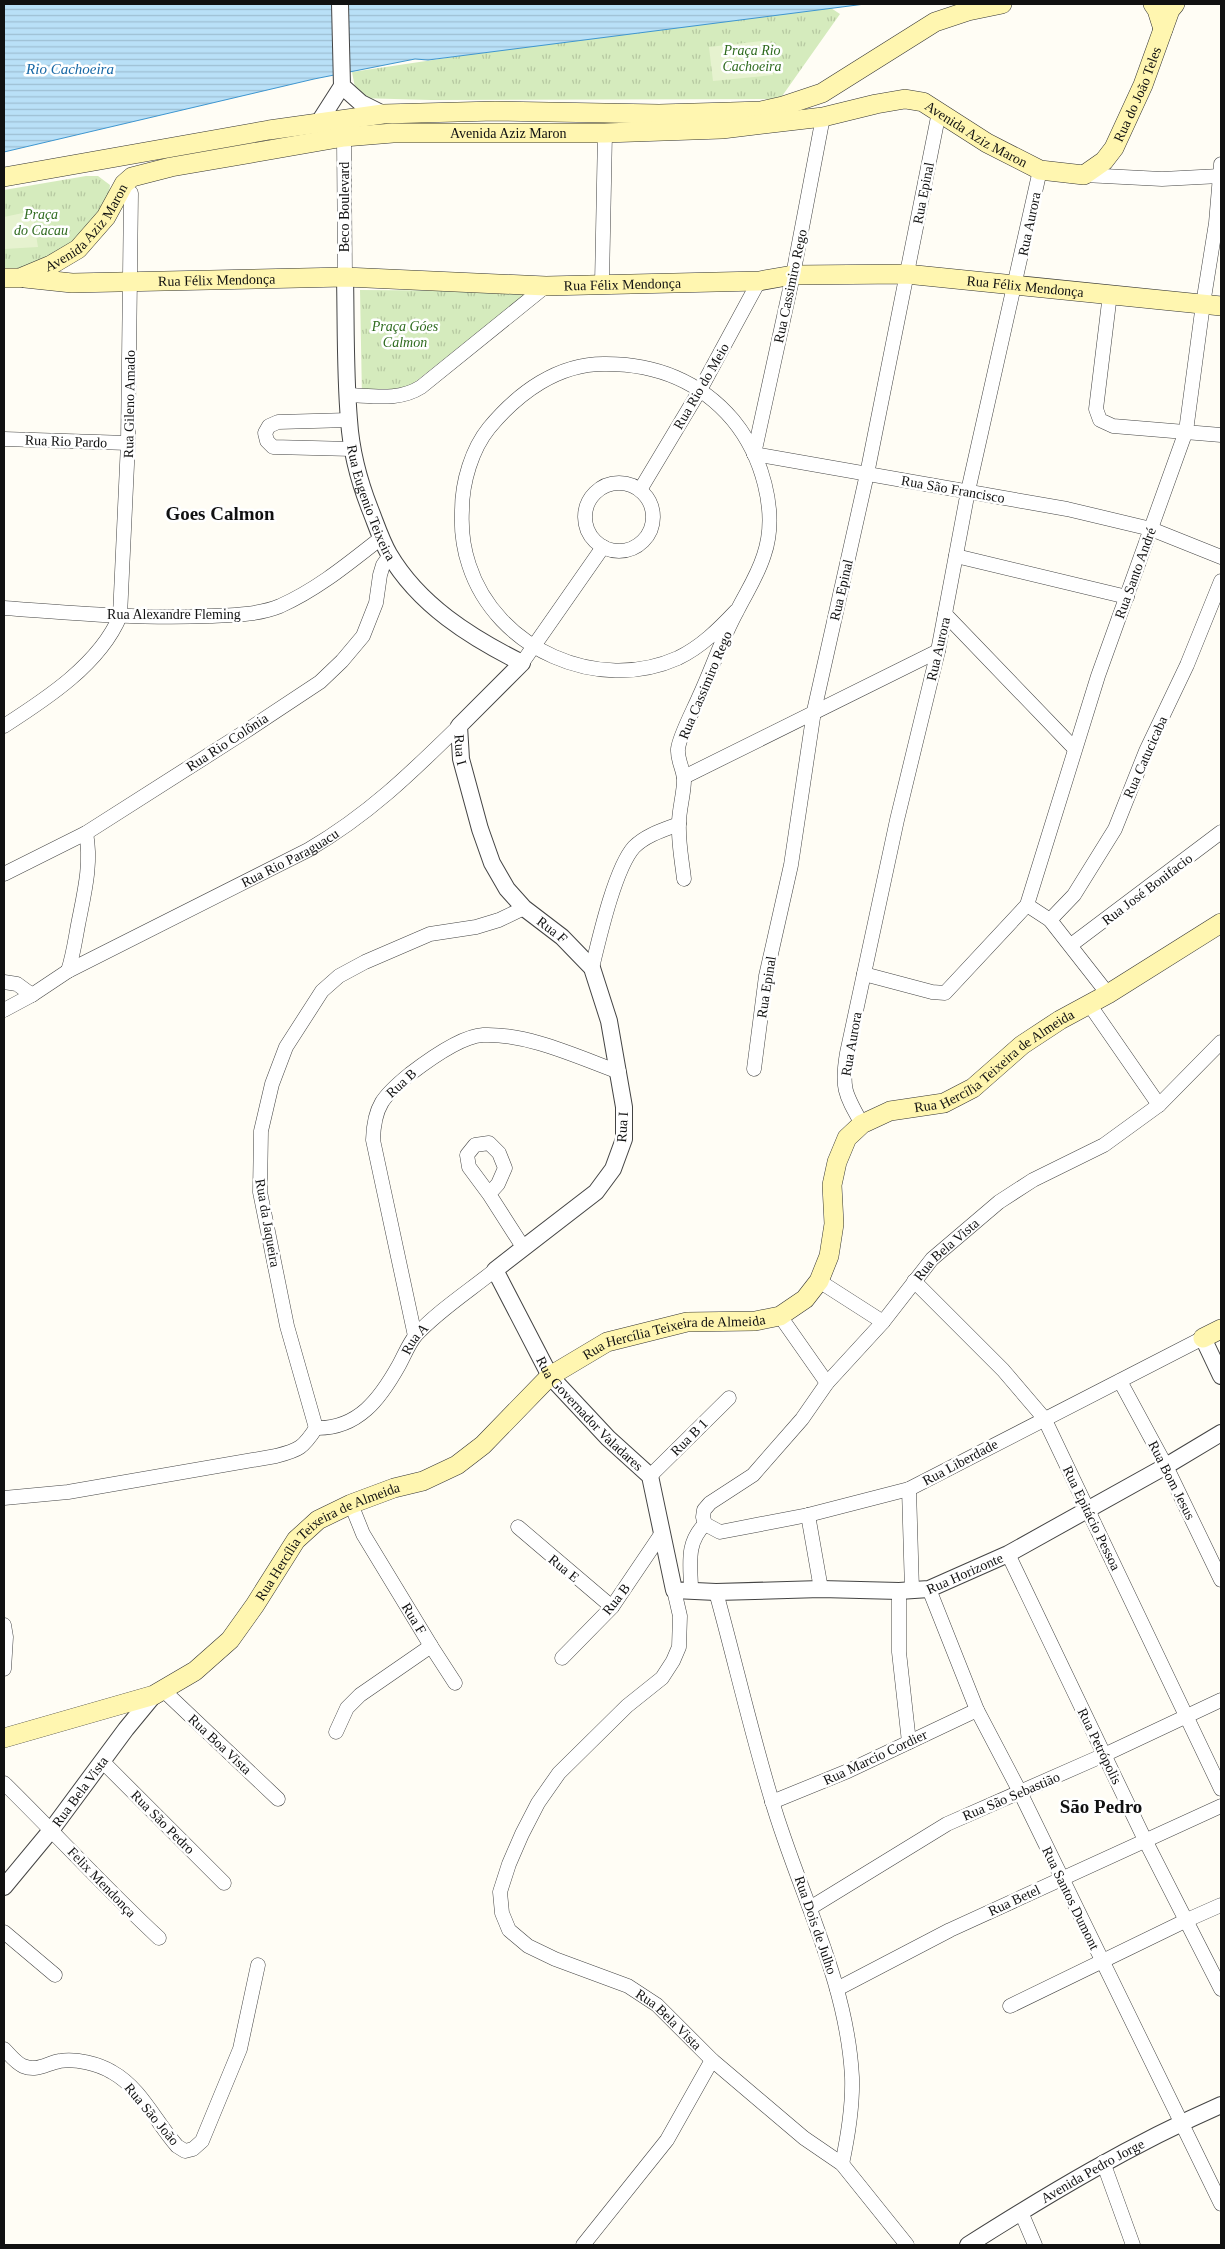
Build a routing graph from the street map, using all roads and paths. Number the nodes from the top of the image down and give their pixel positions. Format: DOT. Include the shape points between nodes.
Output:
graph roads {
  1 [pos="340,4"];
  2 [pos="1002,4"];
  3 [pos="1153,4"];
  4 [pos="1175,4"];
  5 [pos="1163,29"];
  6 [pos="342,83"];
  7 [pos="939,112"];
  8 [pos="383,114"];
  9 [pos="823,117"];
  10 [pos="320,122"];
  11 [pos="604,133"];
  12 [pos="344,137"];
  13 [pos="78,163"];
  14 [pos="1040,170"];
  15 [pos="1220,170"];
  16 [pos="1084,175"];
  17 [pos="4,177"];
  18 [pos="125,191"];
  19 [pos="1219,223"];
  20 [pos="906,274"];
  21 [pos="792,275"];
  22 [pos="345,276"];
  23 [pos="12,278"];
  24 [pos="759,280"];
  25 [pos="131,282"];
  26 [pos="602,283"];
  27 [pos="1016,284"];
  28 [pos="546,286"];
  29 [pos="1110,294"];
  30 [pos="1212,305"];
  31 [pos="700,390"];
  32 [pos="348,395"];
  33 [pos="349,420"];
  34 [pos="1186,431"];
  35 [pos="1221,435"];
  36 [pos="4,439"];
  37 [pos="128,443"];
  38 [pos="352,449"];
  39 [pos="754,454"];
  40 [pos="867,474"];
  41 [pos="640,490"];
  42 [pos="968,491"];
  43 [pos="1151,529"];
  44 [pos="381,538"];
  45 [pos="604,547"];
  46 [pos="390,555"];
  47 [pos="956,556"];
  48 [pos="1221,557"];
  49 [pos="1221,581"];
  50 [pos="1127,597"];
  51 [pos="4,608"];
  52 [pos="736,611"];
  53 [pos="946,614"];
  54 [pos="120,616"];
  55 [pos="533,647"];
  56 [pos="938,651"];
  57 [pos="522,663"];
  58 [pos="814,712"];
  59 [pos="4,726"];
  60 [pos="459,726"];
  61 [pos="1074,748"];
  62 [pos="684,777"];
  63 [pos="678,824"];
  64 [pos="1221,832"];
  65 [pos="86,833"];
  66 [pos="4,874"];
  67 [pos="684,879"];
  68 [pos="1028,905"];
  69 [pos="524,908"];
  70 [pos="1050,920"];
  71 [pos="1221,923"];
  72 [pos="1071,945"];
  73 [pos="592,968"];
  74 [pos="68,971"];
  75 [pos="864,974"];
  76 [pos="339,976"];
  77 [pos="4,982"];
  78 [pos="1108,994"];
  79 [pos="32,995"];
  80 [pos="1088,1004"];
  81 [pos="4,1010"];
  82 [pos="1221,1042"];
  83 [pos="754,1069"];
  84 [pos="619,1072"];
  85 [pos="1159,1105"];
  86 [pos="862,1124"];
  87 [pos="489,1194"];
  88 [pos="523,1247"];
  89 [pos="495,1270"];
  90 [pos="819,1281"];
  91 [pos="914,1281"];
  92 [pos="780,1316"];
  93 [pos="883,1322"];
  94 [pos="1221,1329"];
  95 [pos="415,1336"];
  96 [pos="1203,1338"];
  97 [pos="550,1376"];
  98 [pos="1221,1376"];
  99 [pos="1120,1381"];
  100 [pos="827,1383"];
  101 [pos="729,1398"];
  102 [pos="1044,1418"];
  103 [pos="316,1428"];
  104 [pos="1221,1433"];
  105 [pos="1166,1466"];
  106 [pos="650,1476"];
  107 [pos="909,1489"];
  108 [pos="4,1498"];
  109 [pos="350,1504"];
  110 [pos="1088,1509"];
  111 [pos="808,1515"];
  112 [pos="705,1524"];
  113 [pos="518,1527"];
  114 [pos="662,1533"];
  115 [pos="1008,1554"];
  116 [pos="1221,1580"];
  117 [pos="821,1588"];
  118 [pos="929,1589"];
  119 [pos="674,1590"];
  120 [pos="691,1591"];
  121 [pos="906,1591"];
  122 [pos="716,1592"];
  123 [pos="612,1607"];
  124 [pos="4,1625"];
  125 [pos="430,1646"];
  126 [pos="562,1658"];
  127 [pos="4,1669"];
  128 [pos="456,1683"];
  129 [pos="158,1692"];
  130 [pos="1221,1700"];
  131 [pos="976,1710"];
  132 [pos="1188,1717"];
  133 [pos="336,1732"];
  134 [pos="4,1738"];
  135 [pos="908,1742"];
  136 [pos="1104,1755"];
  137 [pos="102,1761"];
  138 [pos="4,1783"];
  139 [pos="1221,1789"];
  140 [pos="1020,1792"];
  141 [pos="278,1799"];
  142 [pos="772,1802"];
  143 [pos="1221,1806"];
  144 [pos="52,1829"];
  145 [pos="1146,1840"];
  146 [pos="1061,1878"];
  147 [pos="224,1883"];
  148 [pos="4,1887"];
  149 [pos="1221,1905"];
  150 [pos="810,1908"];
  151 [pos="1187,1920"];
  152 [pos="4,1932"];
  153 [pos="159,1938"];
  154 [pos="1102,1962"];
  155 [pos="258,1965"];
  156 [pos="55,1975"];
  157 [pos="837,1989"];
  158 [pos="1221,1990"];
  159 [pos="1010,2006"];
  160 [pos="4,2048"];
  161 [pos="712,2060"];
  162 [pos="1221,2105"];
  163 [pos="1182,2122"];
  164 [pos="1103,2162"];
  165 [pos="842,2164"];
  166 [pos="1221,2204"];
  167 [pos="1020,2212"];
  168 [pos="583,2245"];
  169 [pos="907,2245"];
  170 [pos="968,2245"];
  171 [pos="1034,2245"];
  172 [pos="1133,2245"];
  1 -- 6 [label="street"];
  2 -- 8 [label="main road, Avenida Aziz Maron" via="942,19 822,93 804,101 761,111"];
  3 -- 5 [label="main road"];
  4 -- 5 [label="main road, Rua do João Teles"];
  5 -- 16 [label="main road, Rua do João Teles" via="1143,85 1114,148 1104,161"];
  6 -- 8 [label="street" via="361,103"];
  6 -- 10 [label="street"];
  7 -- 9 [label="main road, Avenida Aziz Maron" via="923,102 905,99"];
  7 -- 14 [label="main road, Avenida Aziz Maron" via="987,143"];
  7 -- 20 [label="street, Rua Epinal"];
  8 -- 10 [label="main road, Avenida Aziz Maron"];
  9 -- 11 [label="main road, Avenida Aziz Maron" via="722,130"];
  9 -- 21 [label="street, Rua Cassimiro Rego"];
  10 -- 13 [label="main road, Avenida Aziz Maron"];
  11 -- 12 [label="main road, Avenida Aziz Maron" via="393,133"];
  11 -- 26 [label="street"];
  12 -- 18 [label="main road, Avenida Aziz Maron" via="151,171 132,177"];
  12 -- 22 [label="street, Beco Boulevard"];
  13 -- 17 [label="main road, Avenida Aziz Maron"];
  13 -- 18 [label="main road" via="109,172"];
  14 -- 16 [label="main road"];
  14 -- 27 [label="street, Rua Aurora"];
  15 -- 16 [label="street" via="1162,180"];
  15 -- 19 [label="street, Rua Santo André"];
  18 -- 23 [label="main road, Avenida Aziz Maron" via="78,249 51,265"];
  18 -- 25 [label="street, Rua Gileno Amado"];
  19 -- 30 [label="street, Rua Santo André"];
  20 -- 21 [label="main road, Rua Félix Mendonça"];
  20 -- 27 [label="main road, Rua Félix Mendonça"];
  20 -- 40 [label="street, Rua Epinal"];
  21 -- 24 [label="main road, Rua Félix Mendonça"];
  21 -- 39 [label="street, Rua Cassimiro Rego"];
  22 -- 25 [label="main road, Rua Félix Mendonça"];
  22 -- 28 [label="main road, Rua Félix Mendonça"];
  22 -- 32 [label="street, Rua Eugenio Teixeira"];
  23 -- 25 [label="main road, Rua Félix Mendonça" via="72,283"];
  24 -- 26 [label="main road, Rua Félix Mendonça"];
  24 -- 31 [label="street, Rua Rio do Meio"];
  25 -- 37 [label="street, Rua Gileno Amado"];
  26 -- 28 [label="main road, Rua Félix Mendonça"];
  27 -- 29 [label="main road, Rua Félix Mendonça"];
  27 -- 42 [label="street, Rua Aurora"];
  28 -- 32 [label="street" via="409,394 399,397"];
  29 -- 30 [label="main road, Rua Félix Mendonça"];
  29 -- 34 [label="street" via="1096,409 1100,420 1113,426"];
  30 -- 34 [label="street, Rua Santo André"];
  31 -- 39 [label="street, Rua Cassimiro Rego" via="740,429"];
  31 -- 41 [label="street, Rua Rio do Meio"];
  31 -- 55 [label="street, Rua Cassimiro Rego" via="669,373 636,364 601,363 566,370 535,384 507,406 485,432 470,464 462,497 461,532 469,566 484,598 506,625"];
  32 -- 33 [label="street, Rua Eugenio Teixeira"];
  33 -- 38 [label="street, Rua Eugenio Teixeira"];
  33 -- 38 [label="street" via="278,422 269,426 265,433 267,441 274,446"];
  34 -- 35 [label="street"];
  34 -- 43 [label="street, Rua Santo André"];
  36 -- 37 [label="street, Rua Rio Pardo"];
  37 -- 54 [label="street, Rua Gileno Amado"];
  38 -- 44 [label="street, Rua Eugenio Teixeira" via="363,492"];
  39 -- 40 [label="street, Rua São Francisco"];
  39 -- 52 [label="street, Rua Cassimiro Rego" via="764,481 770,520 766,552 752,587"];
  40 -- 42 [label="street, Rua São Francisco"];
  40 -- 58 [label="street, Rua Epinal"];
  41 -- 45 [label="street" via="652,512 648,535 628,550 615,551"];
  41 -- 45 [label="street" via="630,485 608,484 590,498 585,514 588,531"];
  42 -- 43 [label="street, Rua São Francisco" via="1067,509"];
  42 -- 47 [label="street, Rua Aurora"];
  43 -- 48 [label="street, Rua São Francisco"];
  43 -- 50 [label="street, Rua Santo André"];
  44 -- 46 [label="street, Rua Eugenio Teixeira"];
  44 -- 54 [label="street, Rua Alexandre Fleming" via="338,573 279,606 249,614"];
  45 -- 55 [label="street"];
  46 -- 57 [label="street, Rua Eugenio Teixeira" via="432,606 460,629"];
  46 -- 65 [label="street, Rua Rio Colônia" via="381,570 376,602 363,636 320,682"];
  47 -- 50 [label="street"];
  47 -- 53 [label="street, Rua Aurora"];
  49 -- 70 [label="street, Rua Catucicaba" via="1115,828 1074,895"];
  50 -- 61 [label="street, Rua Santo André"];
  51 -- 54 [label="street, Rua Alexandre Fleming"];
  52 -- 55 [label="street, Rua Cassimiro Rego" via="710,638 678,658 642,668 595,669 567,663"];
  52 -- 62 [label="street, Rua Cassimiro Rego" via="678,748"];
  53 -- 56 [label="street, Rua Aurora"];
  53 -- 61 [label="street"];
  54 -- 59 [label="street" via="104,642 68,682"];
  55 -- 57 [label="street, Rua Rio Paraguacu"];
  56 -- 58 [label="street"];
  56 -- 75 [label="street, Rua Aurora"];
  57 -- 60 [label="street, Rua Rio Paraguacu"];
  58 -- 62 [label="street"];
  58 -- 83 [label="street, Rua Epinal" via="791,864 766,976"];
  60 -- 69 [label="street, Rua I" via="461,759 492,863"];
  60 -- 74 [label="street, Rua Rio Paraguacu" via="378,803 341,830 300,854"];
  61 -- 68 [label="street, Rua Santo André"];
  62 -- 63 [label="street, Rua Cassimiro Rego"];
  63 -- 67 [label="street, Rua Cassimiro Rego"];
  63 -- 73 [label="street" via="650,835 634,848 622,870 603,924"];
  64 -- 72 [label="street, Rua José Bonifacio"];
  65 -- 66 [label="street, Rua Rio Colônia"];
  65 -- 74 [label="street" via="88,875"];
  68 -- 70 [label="street"];
  68 -- 75 [label="street, Rua Santo André" via="945,993"];
  69 -- 73 [label="street, Rua F" via="562,937"];
  69 -- 76 [label="street, Rua F" via="499,920 430,934"];
  70 -- 72 [label="street"];
  71 -- 78 [label="main road, Rua Hercília Teixeira de Almeida"];
  72 -- 78 [label="street"];
  73 -- 84 [label="street, Rua I" via="609,1021"];
  74 -- 79 [label="street, Rua Rio Paraguacu"];
  75 -- 86 [label="street, Rua Aurora" via="843,1076 846,1096"];
  76 -- 103 [label="street, Rua da Jaqueira" via="322,991 286,1047 272,1084 260,1149 260,1192 286,1326"];
  77 -- 79 [label="street" via="18,984"];
  78 -- 80 [label="main road, Rua Hercília Teixeira de Almeida"];
  79 -- 81 [label="street, Rua Rio Paraguacu"];
  80 -- 85 [label="street"];
  80 -- 86 [label="main road, Rua Hercília Teixeira de Almeida" via="1022,1046 973,1088 944,1103 890,1111"];
  82 -- 85 [label="street, Rua Bela Vista"];
  84 -- 88 [label="street, Rua I" via="624,1139 613,1169 596,1192"];
  84 -- 95 [label="street, Rua B" via="542,1045 482,1035 458,1043 421,1065 380,1103 374,1119 373,1140"];
  85 -- 91 [label="street, Rua Bela Vista" via="1104,1145 1033,1180 999,1202 932,1259"];
  86 -- 90 [label="main road, Rua Hercília Teixeira de Almeida" via="847,1138 837,1162 832,1185 834,1224 829,1256"];
  87 -- 88 [label="street"];
  88 -- 89 [label="street, Rua A"];
  89 -- 95 [label="street, Rua A"];
  89 -- 97 [label="street, Rua Governador Valadares"];
  90 -- 92 [label="main road, Rua Hercília Teixeira de Almeida" via="804,1299"];
  90 -- 93 [label="street"];
  91 -- 93 [label="street, Rua Bela Vista"];
  91 -- 102 [label="street, Rua Epitácio Pessoa" via="1003,1370"];
  92 -- 97 [label="main road, Rua Hercília Teixeira de Almeida" via="755,1321 687,1322 641,1332 607,1342"];
  92 -- 100 [label="street"];
  93 -- 100 [label="street, Rua Bela Vista"];
  94 -- 96 [label="main road, Rua Liberdade"];
  95 -- 103 [label="street, Rua A" via="390,1380 366,1410 349,1423"];
  96 -- 98 [label="street"];
  96 -- 99 [label="street, Rua Liberdade"];
  97 -- 106 [label="street, Rua Governador Valadares" via="608,1438"];
  97 -- 109 [label="main road, Rua Hercília Teixeira de Almeida" via="483,1445 457,1465 423,1482 394,1488"];
  99 -- 102 [label="street, Rua Liberdade"];
  99 -- 105 [label="street, Rua Bom Jesus"];
  100 -- 112 [label="street, Rua Bela Vista" via="802,1419 753,1475 710,1503 702,1518"];
  101 -- 106 [label="street, Rua B 1"];
  102 -- 107 [label="street, Rua Liberdade"];
  102 -- 110 [label="street, Rua Epitácio Pessoa"];
  103 -- 108 [label="street" via="297,1451 276,1456 68,1492"];
  104 -- 105 [label="street, Rua Horizonte"];
  105 -- 110 [label="street, Rua Horizonte"];
  105 -- 116 [label="street, Rua Bom Jesus"];
  106 -- 114 [label="street, Rua Governador Valadares"];
  107 -- 111 [label="street, Rua Liberdade"];
  107 -- 121 [label="street"];
  109 -- 125 [label="street, Rua F" via="363,1534"];
  109 -- 129 [label="main road, Rua Hercília Teixeira de Almeida" via="318,1520 296,1540 230,1640 195,1671"];
  110 -- 115 [label="street, Rua Horizonte"];
  110 -- 132 [label="street, Rua Epitácio Pessoa"];
  111 -- 112 [label="street, Rua Liberdade" via="720,1532"];
  111 -- 117 [label="street"];
  112 -- 120 [label="street" via="696,1533 690,1548"];
  113 -- 123 [label="street, Rua E"];
  114 -- 119 [label="street, Rua Governador Valadares"];
  114 -- 123 [label="street, Rua B"];
  115 -- 118 [label="street, Rua Horizonte"];
  115 -- 136 [label="street, Rua Petrópolis"];
  117 -- 121 [label="street, Rua Horizonte"];
  117 -- 122 [label="street, Rua Horizonte"];
  118 -- 121 [label="street, Rua Horizonte"];
  118 -- 131 [label="street, Rua Santos Dumont"];
  119 -- 120 [label="street, Rua Horizonte"];
  119 -- 161 [label="street, Rua Bela Vista" via="680,1616 679,1647 673,1661 662,1678 627,1706 559,1773 538,1802 522,1834 500,1892 502,1913 509,1930 528,1946 628,1986 657,2005"];
  120 -- 122 [label="street, Rua Horizonte"];
  121 -- 135 [label="street" via="899,1652"];
  122 -- 142 [label="street, Rua Dois de Julho"];
  123 -- 126 [label="street, Rua B"];
  124 -- 127 [label="street"];
  125 -- 128 [label="street"];
  125 -- 133 [label="street, Rua F" via="360,1695 347,1708"];
  129 -- 134 [label="main road, Rua Hercília Teixeira de Almeida"];
  129 -- 137 [label="street, Rua Bela Vista"];
  129 -- 141 [label="street, Rua Boa Vista"];
  130 -- 132 [label="street, Rua São Sebastião"];
  131 -- 135 [label="street, Rua Marcio Cordier"];
  131 -- 140 [label="street, Rua Santos Dumont"];
  132 -- 136 [label="street, Rua São Sebastião"];
  132 -- 139 [label="street, Rua Epitácio Pessoa"];
  135 -- 142 [label="street, Rua Marcio Cordier"];
  136 -- 140 [label="street, Rua São Sebastião"];
  136 -- 145 [label="street, Rua Petrópolis"];
  137 -- 144 [label="street, Rua Bela Vista"];
  137 -- 147 [label="street, Rua São Pedro"];
  138 -- 144 [label="street, Felix Mendonça"];
  140 -- 146 [label="street, Rua Santos Dumont"];
  140 -- 150 [label="street, Rua São Sebastião" via="947,1824"];
  142 -- 150 [label="street, Rua Dois de Julho"];
  143 -- 145 [label="street, Rua Betel"];
  144 -- 148 [label="street, Rua Bela Vista"];
  144 -- 153 [label="street, Felix Mendonça" via="113,1895"];
  145 -- 146 [label="street, Rua Betel"];
  145 -- 151 [label="street, Rua Petrópolis"];
  146 -- 154 [label="street, Rua Santos Dumont"];
  146 -- 157 [label="street, Rua Betel" via="950,1930"];
  149 -- 151 [label="street"];
  150 -- 157 [label="street, Rua Dois de Julho"];
  151 -- 154 [label="street"];
  151 -- 158 [label="street, Rua Petrópolis"];
  152 -- 156 [label="street"];
  154 -- 159 [label="street"];
  154 -- 163 [label="street, Rua Santos Dumont"];
  155 -- 160 [label="street, Rua São João" via="240,2049 202,2141 193,2149 177,2146 133,2088 111,2071 62,2060 30,2068 21,2065"];
  157 -- 165 [label="street, Rua Dois de Julho" via="849,2044 852,2079"];
  161 -- 165 [label="street, Rua Bela Vista" via="804,2138"];
  161 -- 168 [label="street" via="667,2140"];
  162 -- 163 [label="street, Avenida Pedro Jorge"];
  163 -- 164 [label="street, Avenida Pedro Jorge"];
  163 -- 166 [label="street, Rua Santos Dumont"];
  164 -- 167 [label="street, Avenida Pedro Jorge"];
  164 -- 172 [label="street"];
  165 -- 169 [label="street"];
  167 -- 170 [label="street, Avenida Pedro Jorge"];
  167 -- 171 [label="street"];
}
